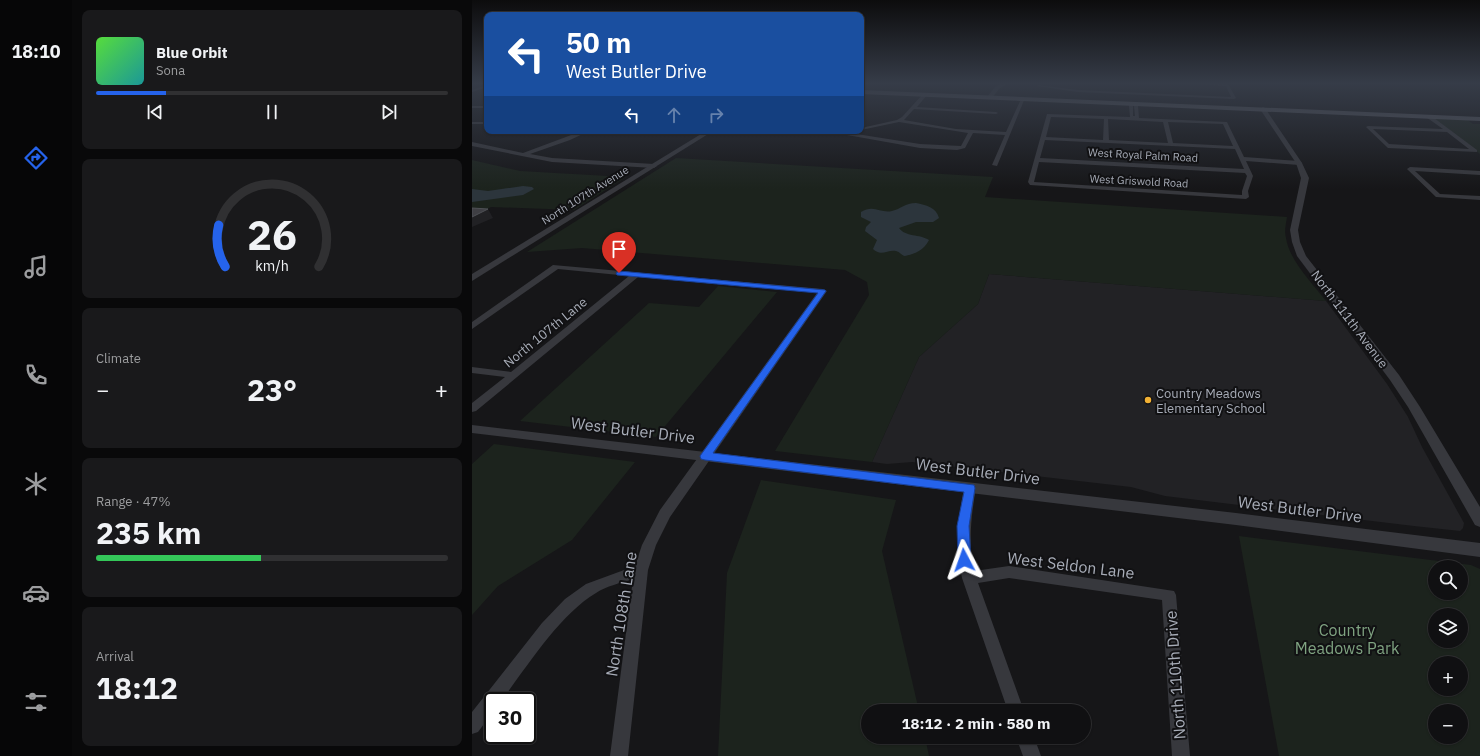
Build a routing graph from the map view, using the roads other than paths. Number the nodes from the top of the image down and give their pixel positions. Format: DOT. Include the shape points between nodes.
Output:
graph roads {
  1 [pos="904,118"];
  2 [pos="1015,118"];
  3 [pos="1048,118"];
  4 [pos="1106,118"];
  5 [pos="1125,118"];
  6 [pos="1269,118"];
  7 [pos="1431,118"];
  8 [pos="1468,118"];
  9 [pos="1135,119"];
  10 [pos="1480,119"];
  11 [pos="1165,120"];
  12 [pos="899,121"];
  13 [pos="484,122"];
  14 [pos="472,123"];
  15 [pos="864,128"];
  16 [pos="1448,131"];
  17 [pos="971,132"];
  18 [pos="578,134"];
  19 [pos="705,134"];
  20 [pos="857,134"];
  21 [pos="1008,134"];
  22 [pos="1042,138"];
  23 [pos="494,141"];
  24 [pos="1106,142"];
  25 [pos="475,145"];
  26 [pos="1171,145"];
  27 [pos="1238,148"];
  28 [pos="1475,151"];
  29 [pos="523,155"];
  30 [pos="1480,155"];
  31 [pos="1037,160"];
  32 [pos="1243,160"];
  33 [pos="1299,163"];
  34 [pos="996,165"];
  35 [pos="654,166"];
  36 [pos="1248,171"];
  37 [pos="1480,173"];
  38 [pos="1480,198"];
  39 [pos="635,275"];
  40 [pos="472,278"];
  41 [pos="472,326"];
  42 [pos="472,370"];
  43 [pos="513,375"];
  44 [pos="472,409"];
  45 [pos="472,429"];
  46 [pos="705,456"];
  47 [pos="970,488"];
  48 [pos="1480,521"];
  49 [pos="1480,550"];
  50 [pos="641,570"];
  51 [pos="969,578"];
  52 [pos="1169,595"];
  53 [pos="1014,704"];
  54 [pos="472,726"];
  55 [pos="1028,744"];
  56 [pos="619,756"];
  57 [pos="1032,756"];
  58 [pos="1181,756"];
  1 -- 12 [label="street"];
  2 -- 21 [label="street"];
  3 -- 22 [label="street"];
  4 -- 24 [label="street"];
  5 -- 9 [label="street"];
  6 -- 33 [label="street, North 111th Avenue"];
  7 -- 16 [label="street"];
  8 -- 10 [label="main road"];
  9 -- 11 [label="street"];
  11 -- 26 [label="street"];
  11 -- 27 [label="street" via="1225,123"];
  12 -- 15 [label="street"];
  12 -- 17 [label="street"];
  13 -- 14 [label="street"];
  16 -- 28 [label="street"];
  16 -- 28 [label="street" via="1368,127 1388,146"];
  17 -- 20 [label="street" via="961,148 920,146"];
  17 -- 21 [label="street"];
  18 -- 29 [label="street"];
  19 -- 35 [label="street, North 107th Avenue"];
  21 -- 34 [label="street"];
  22 -- 24 [label="street"];
  22 -- 31 [label="street"];
  23 -- 25 [label="street"];
  24 -- 26 [label="street"];
  25 -- 29 [label="street"];
  26 -- 27 [label="street"];
  27 -- 32 [label="street"];
  28 -- 30 [label="street"];
  29 -- 35 [label="street"];
  31 -- 36 [label="street, West Royal Palm Road"];
  31 -- 36 [label="street, West Griswold Road" via="1032,184 1246,197 1245,191 1250,176"];
  32 -- 33 [label="street"];
  32 -- 36 [label="street"];
  33 -- 48 [label="street, North 111th Avenue" via="1305,178 1294,230 1302,256 1409,398"];
  35 -- 40 [label="street, North 107th Avenue"];
  37 -- 38 [label="street" via="1410,169 1438,196"];
  39 -- 41 [label="street" via="556,267"];
  39 -- 43 [label="street, North 107th Lane"];
  39 -- 46 [label="street, North 108th Lane" via="823,291"];
  42 -- 43 [label="street"];
  43 -- 44 [label="street, North 107th Lane"];
  45 -- 46 [label="street, West Butler Drive"];
  46 -- 47 [label="street, West Butler Drive"];
  46 -- 50 [label="street, North 108th Lane" via="657,527"];
  47 -- 49 [label="street, West Butler Drive"];
  47 -- 51 [label="street" via="963,526 964,560"];
  50 -- 54 [label="street" via="591,588 570,604 547,628"];
  50 -- 56 [label="street, North 108th Lane"];
  51 -- 52 [label="street, West Seldon Lane" via="1009,572"];
  51 -- 53 [label="street"];
  52 -- 58 [label="street, North 110th Drive"];
  55 -- 57 [label="street"];
}
